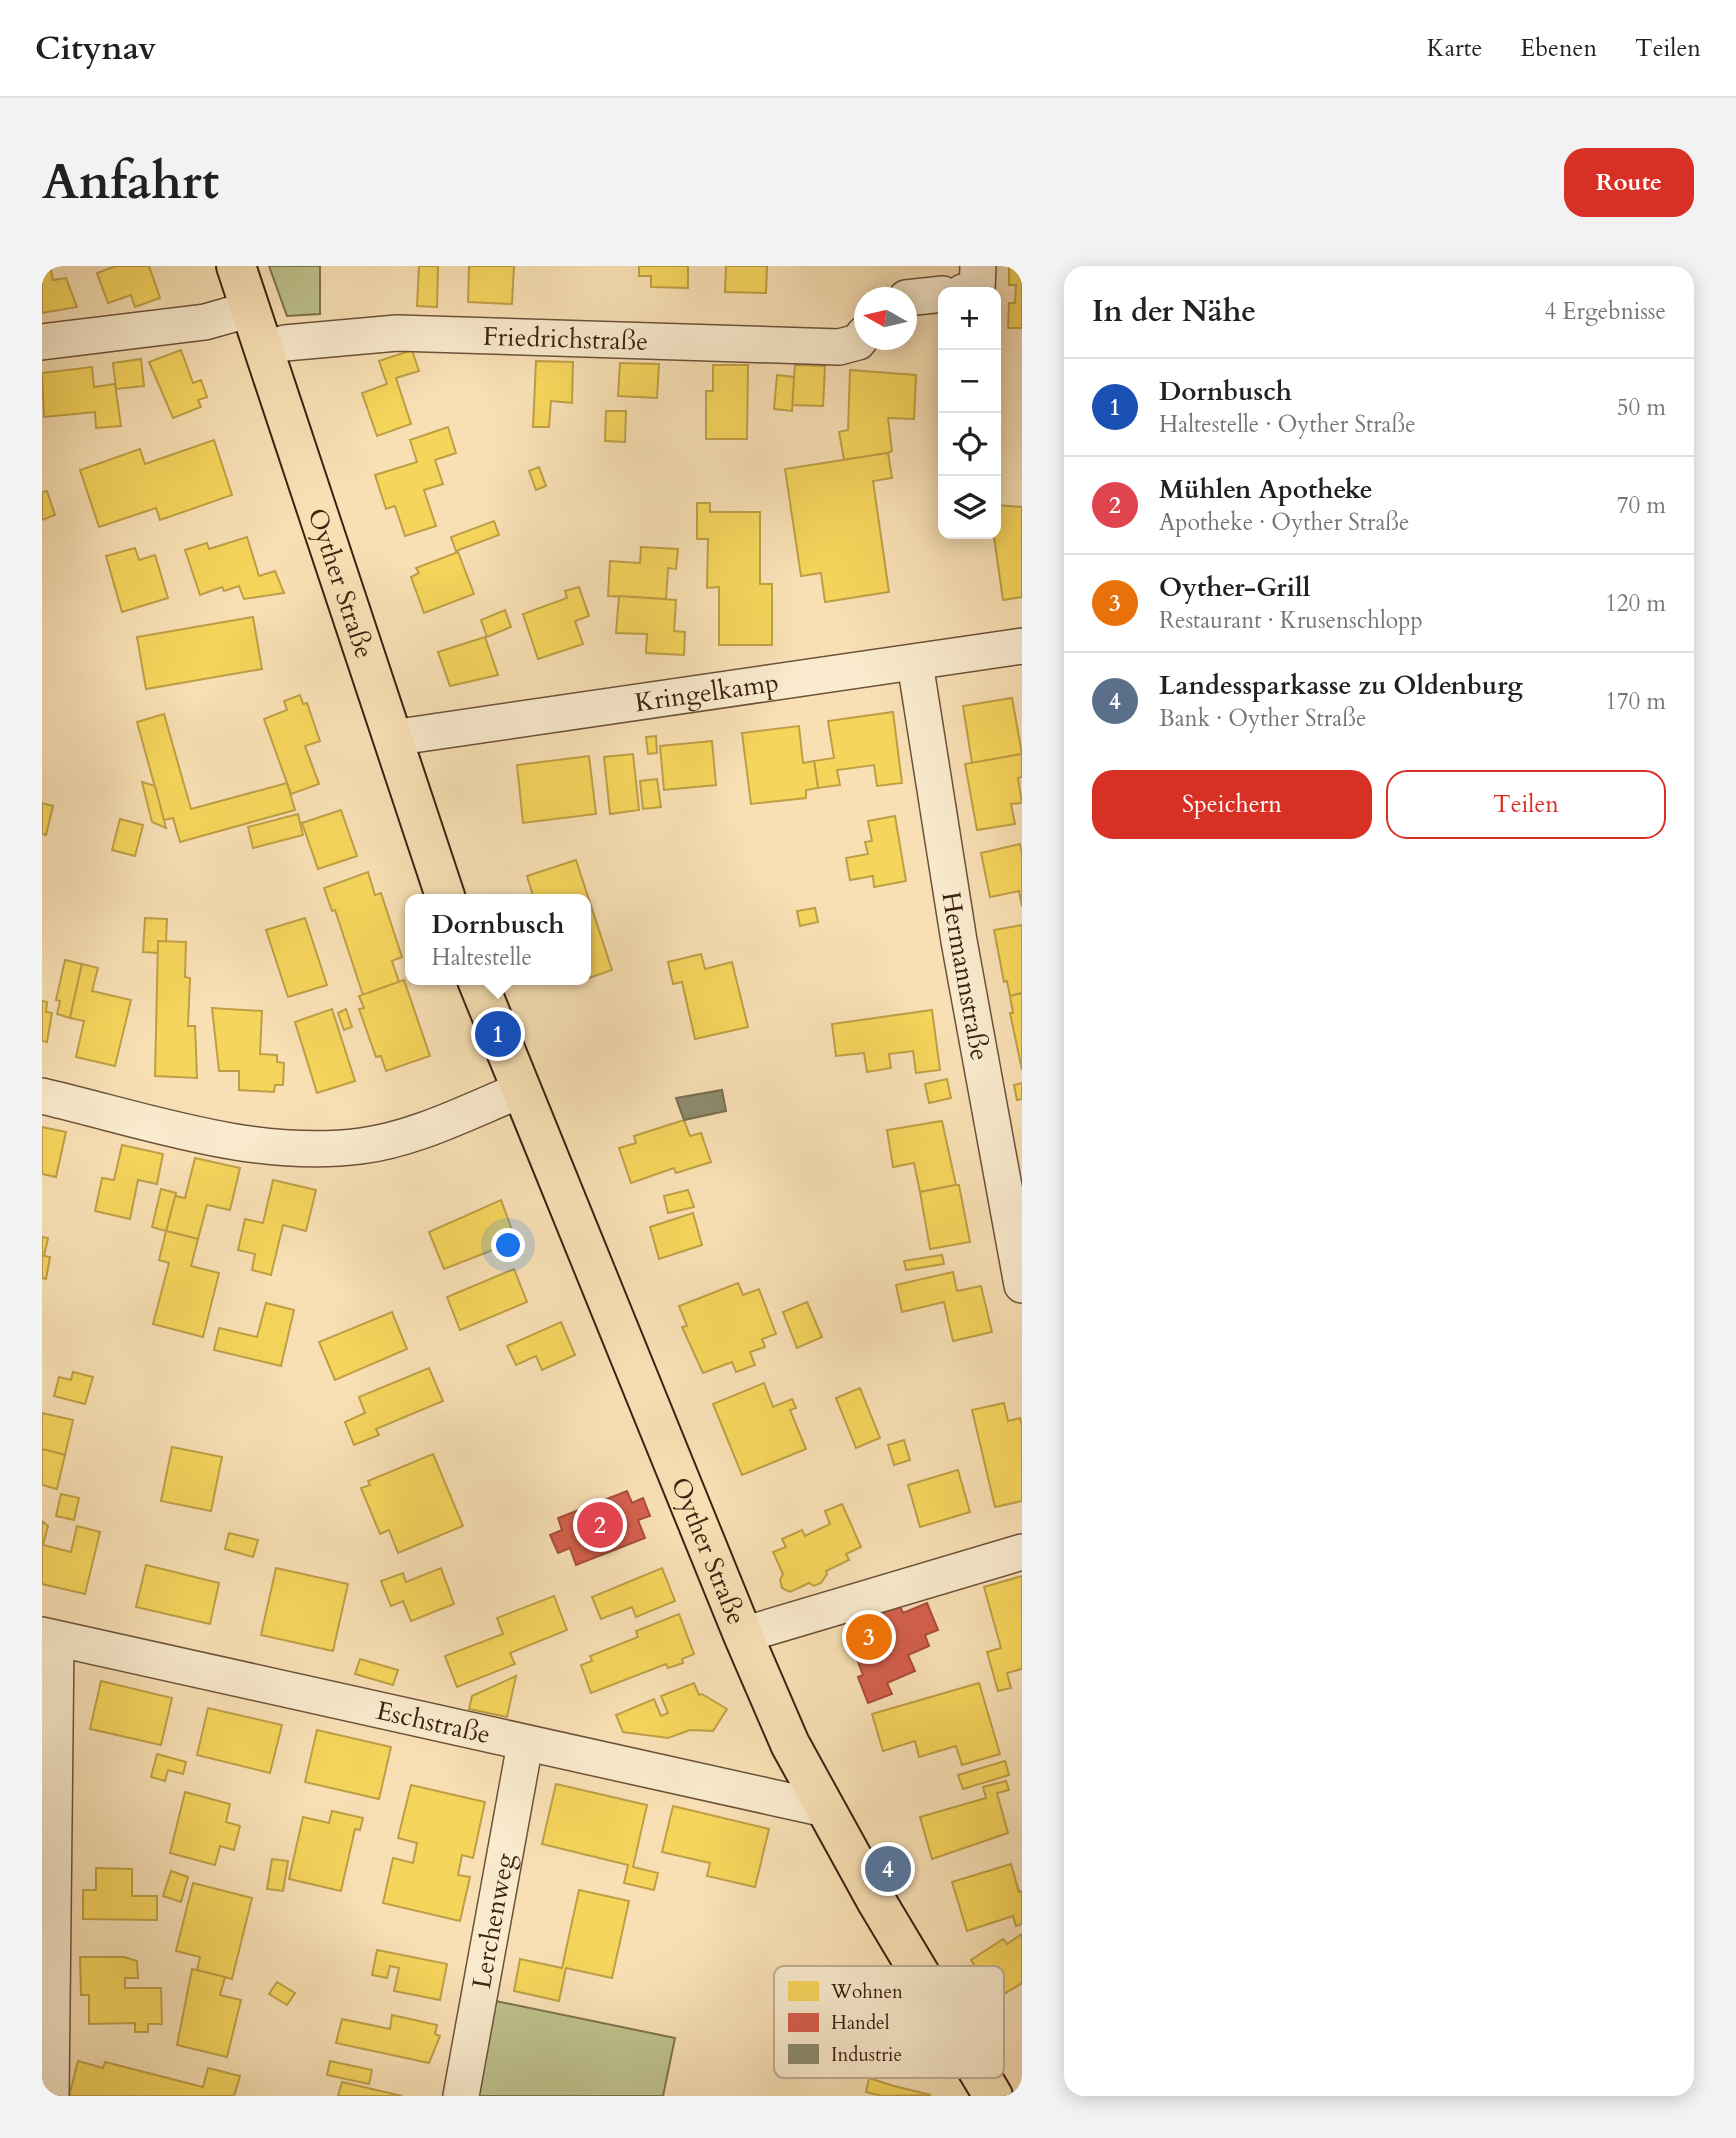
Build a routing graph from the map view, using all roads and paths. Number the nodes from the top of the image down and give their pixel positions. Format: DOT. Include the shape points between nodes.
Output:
graph roads {
  1 [pos="236,266"];
  2 [pos="938,295"];
  3 [pos="917,297"];
  4 [pos="251,309"];
  5 [pos="42,342"];
  6 [pos="854,343"];
  7 [pos="264,349"];
  8 [pos="1022,646"];
  9 [pos="915,663"];
  10 [pos="393,738"];
  11 [pos="444,894"];
  12 [pos="479,985"];
  13 [pos="521,1090"];
  14 [pos="42,1096"];
  15 [pos="1022,1285"];
  16 [pos="1022,1552"];
  17 [pos="743,1634"];
  18 [pos="49,1637"];
  19 [pos="525,1744"];
  20 [pos="825,1808"];
  21 [pos="915,1966"];
  22 [pos="982,2078"];
  23 [pos="51,2096"];
  24 [pos="461,2096"];
  25 [pos="993,2096"];
  1 -- 4 [label="main road, Oyther Straße"];
  2 -- 3 [label="street"];
  4 -- 5 [label="street" via="205,322"];
  4 -- 7 [label="main road, Oyther Straße"];
  6 -- 7 [label="street, Friedrichstraße" via="839,347 397,333"];
  7 -- 10 [label="main road, Oyther Straße"];
  8 -- 9 [label="street, Kringelkamp"];
  9 -- 10 [label="street, Kringelkamp"];
  9 -- 15 [label="street, Hermannstraße" via="959,941"];
  10 -- 11 [label="main road, Oyther Straße"];
  12 -- 13 [label="main road, Oyther Straße"];
  13 -- 14 [label="street" via="410,1135 361,1146 309,1150 250,1145"];
  13 -- 17 [label="main road, Oyther Straße"];
  16 -- 17 [label="street"];
  17 -- 20 [label="main road, Oyther Straße" via="790,1744"];
  18 -- 19 [label="street, Eschstraße"];
  18 -- 23 [label="street"];
  19 -- 20 [label="street, Eschstraße"];
  19 -- 24 [label="street, Lerchenweg"];
  20 -- 21 [label="main road, Oyther Straße"];
  22 -- 25 [label="main road, Oyther Straße"];
}
